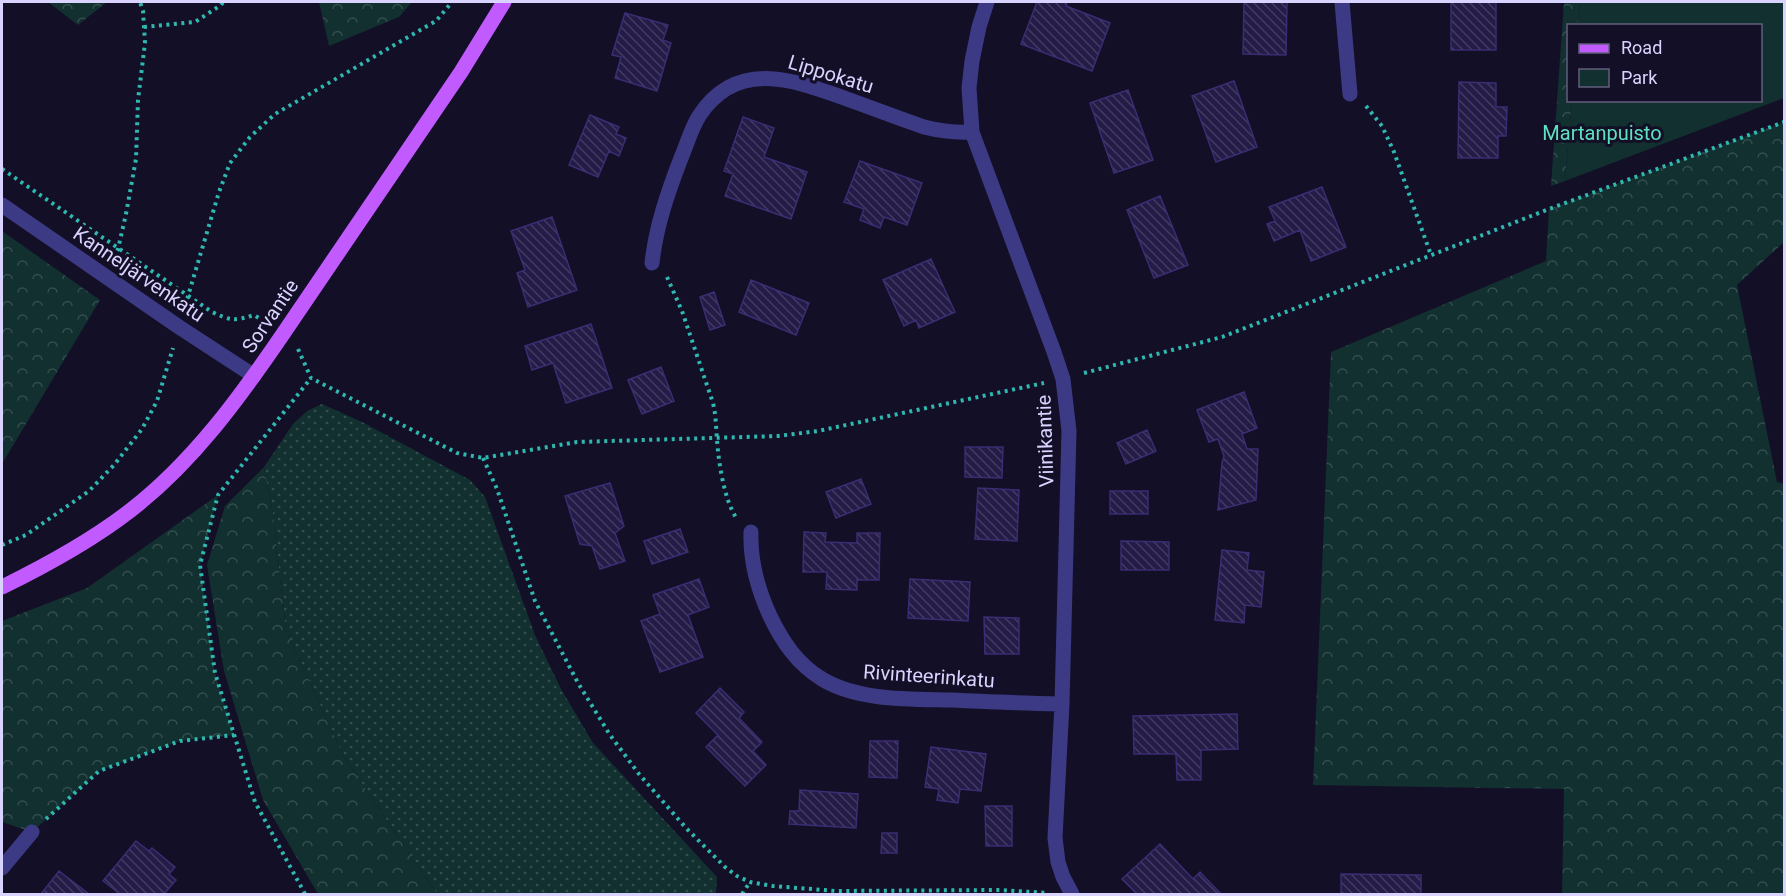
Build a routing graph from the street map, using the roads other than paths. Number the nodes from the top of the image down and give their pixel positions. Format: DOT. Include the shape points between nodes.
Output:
graph roads {
  1 [pos="504,2"];
  2 [pos="987,2"];
  3 [pos="1342,2"];
  4 [pos="1350,94"];
  5 [pos="972,132"];
  6 [pos="2,205"];
  7 [pos="652,263"];
  8 [pos="254,376"];
  9 [pos="751,532"];
  10 [pos="2,587"];
  11 [pos="1062,704"];
  12 [pos="32,832"];
  13 [pos="2,868"];
  14 [pos="1070,891"];
  1 -- 8 [label="main road, Sorvantie" via="461,72"];
  2 -- 5 [label="street, Viinikantie" via="972,61"];
  3 -- 4 [label="street"];
  5 -- 7 [label="street, Lippokatu" via="924,127 789,80 761,78 734,85 707,106 691,132 657,229"];
  5 -- 11 [label="street, Viinikantie" via="1063,379 1069,431"];
  6 -- 8 [label="street, Kanneljärvenkatu"];
  8 -- 10 [label="main road, Sorvantie" via="217,425 132,509 81,544"];
  9 -- 11 [label="street, Rivinteerinkatu" via="753,567 764,602 788,650 821,679 849,692 900,698"];
  11 -- 14 [label="street, Viinikantie" via="1055,838 1058,862"];
  12 -- 13 [label="street"];
}
